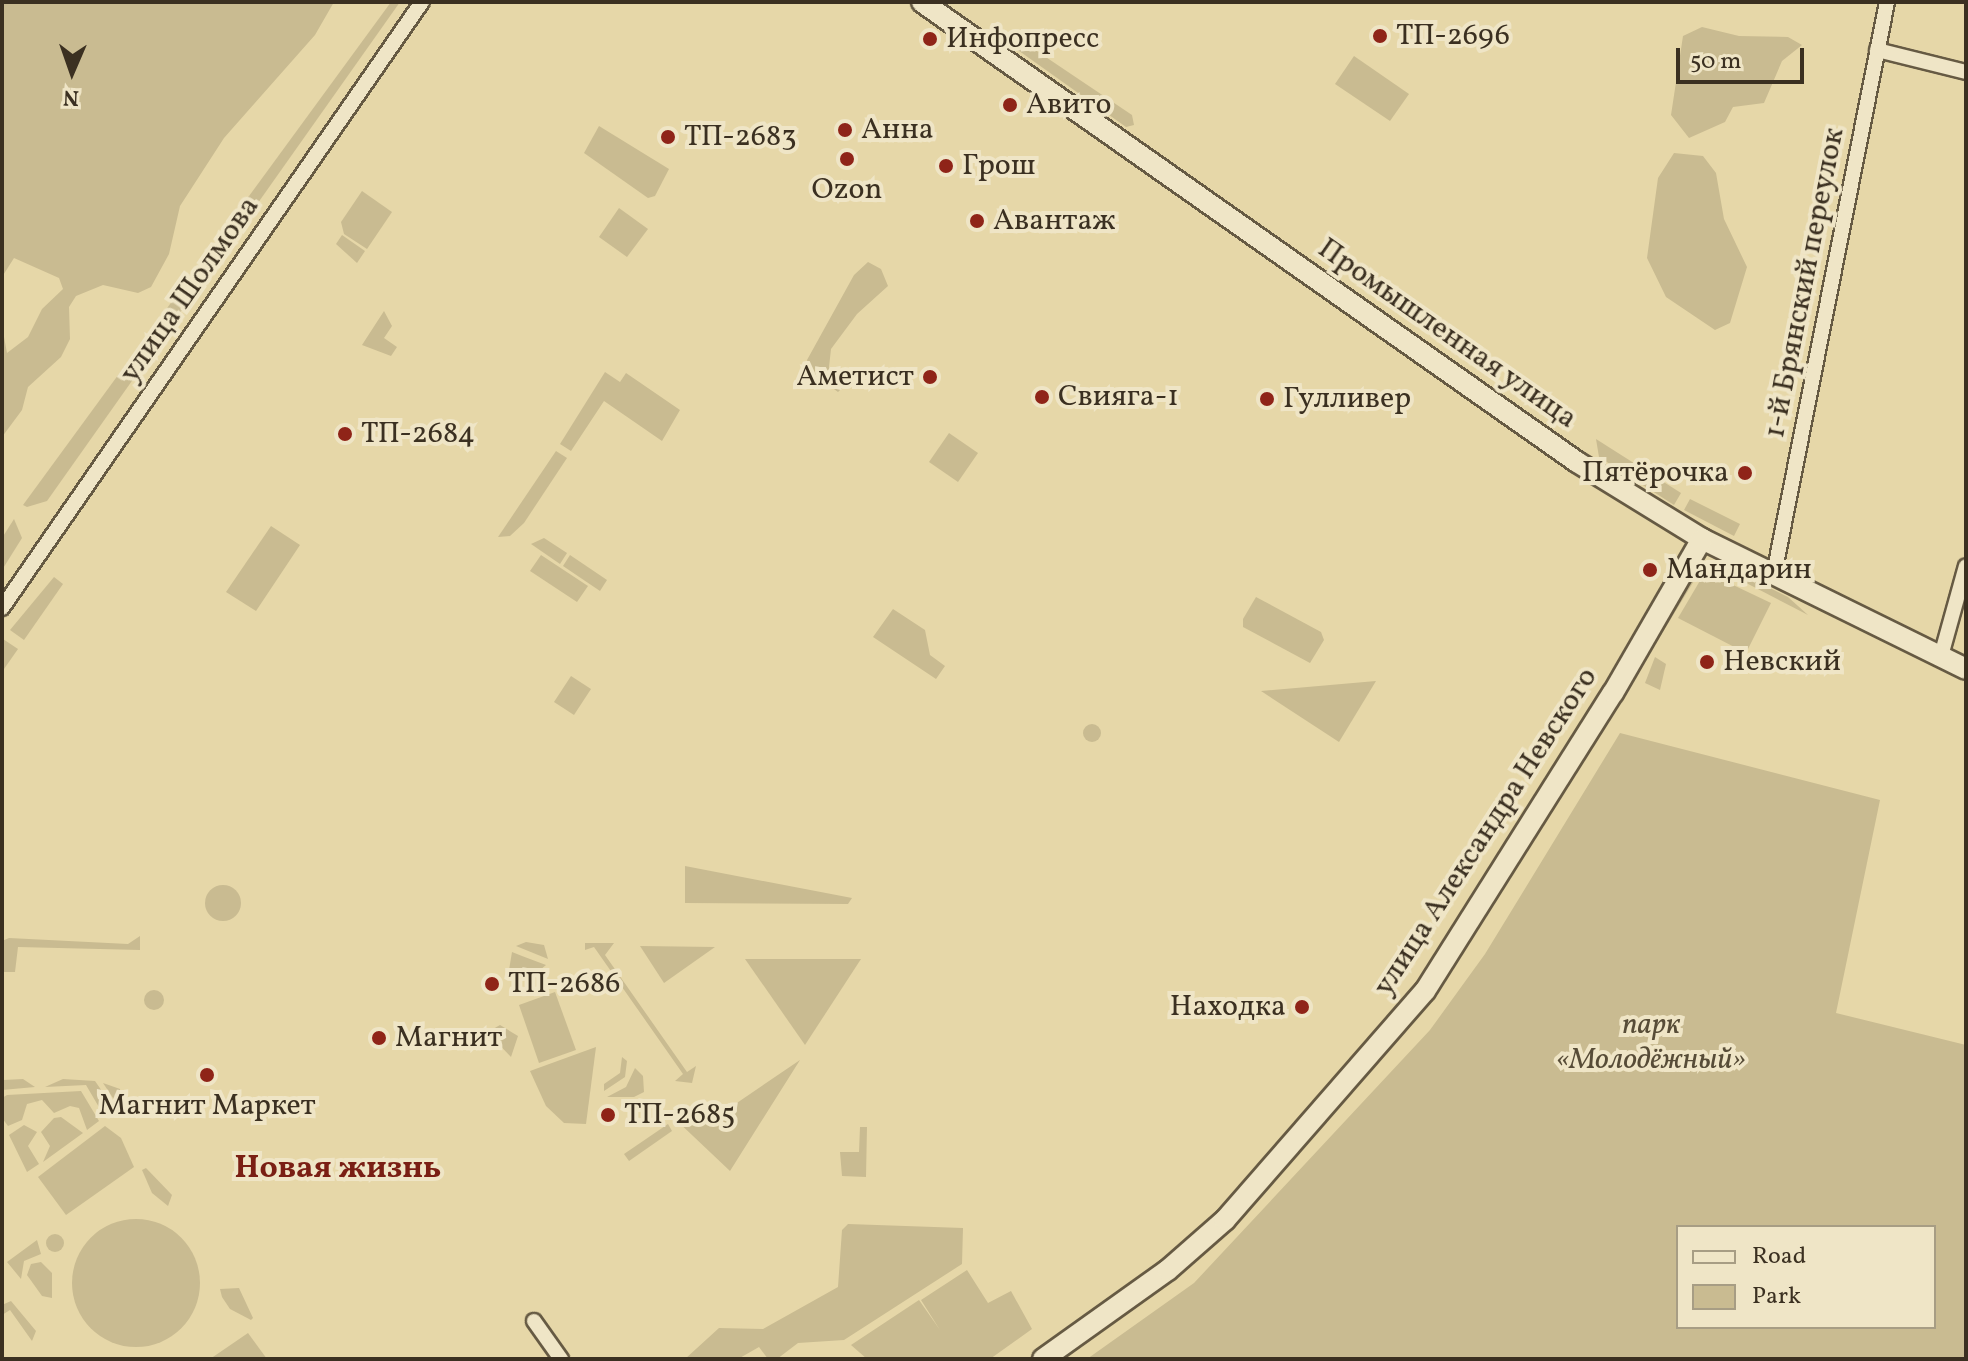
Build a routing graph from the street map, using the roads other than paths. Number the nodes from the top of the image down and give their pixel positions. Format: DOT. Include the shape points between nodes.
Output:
graph roads {
  1 [pos="422,2"];
  2 [pos="922,2"];
  3 [pos="1887,2"];
  4 [pos="1877,50"];
  5 [pos="1966,72"];
  6 [pos="1702,539"];
  7 [pos="1966,566"];
  8 [pos="1774,574"];
  9 [pos="2,608"];
  10 [pos="1941,656"];
  11 [pos="1966,669"];
  12 [pos="534,1321"];
  13 [pos="561,1359"];
  14 [pos="1043,1359"];
  1 -- 9 [label="street, улица Шолмова"];
  2 -- 6 [label="street, Промышленная улица" via="1577,462"];
  3 -- 4 [label="street, 1-й Брянский переулок"];
  4 -- 5 [label="street"];
  4 -- 8 [label="street, 1-й Брянский переулок"];
  6 -- 8 [label="street, Промышленная улица"];
  6 -- 14 [label="street, улица Александра Невского" via="1613,693 1425,991 1225,1220 1168,1270"];
  7 -- 10 [label="street"];
  8 -- 10 [label="street, Промышленная улица"];
  10 -- 11 [label="street, Промышленная улица"];
  12 -- 13 [label="street"];
}
